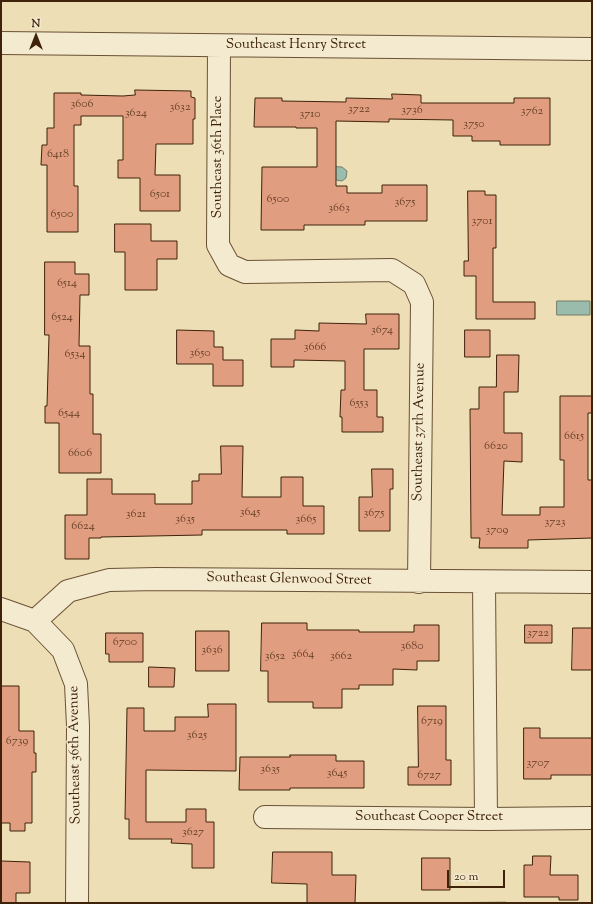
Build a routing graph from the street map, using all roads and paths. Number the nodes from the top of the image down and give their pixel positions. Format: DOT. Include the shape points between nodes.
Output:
graph roads {
  1 [pos="1,43"];
  2 [pos="219,46"];
  3 [pos="592,49"];
  4 [pos="414,284"];
  5 [pos="419,582"];
  6 [pos="484,582"];
  7 [pos="592,582"];
  8 [pos="1,609"];
  9 [pos="35,621"];
  10 [pos="266,817"];
  11 [pos="592,818"];
  12 [pos="486,819"];
  13 [pos="77,903"];
  1 -- 2 [label="street, Southeast Henry Street"];
  2 -- 3 [label="street, Southeast Henry Street"];
  2 -- 4 [label="street, Southeast 36th Place" via="218,245 229,265 245,272 392,270"];
  4 -- 5 [label="street, Southeast 37th Avenue" via="422,302"];
  5 -- 6 [label="street, Southeast Glenwood Street"];
  5 -- 9 [label="street, Southeast Glenwood Street" via="109,580 68,591"];
  6 -- 7 [label="street, Southeast Glenwood Street"];
  6 -- 12 [label="street"];
  8 -- 9 [label="street"];
  9 -- 13 [label="street, Southeast 36th Avenue" via="63,650 76,684"];
  10 -- 12 [label="street, Southeast Cooper Street"];
  11 -- 12 [label="street, Southeast Cooper Street"];
}
